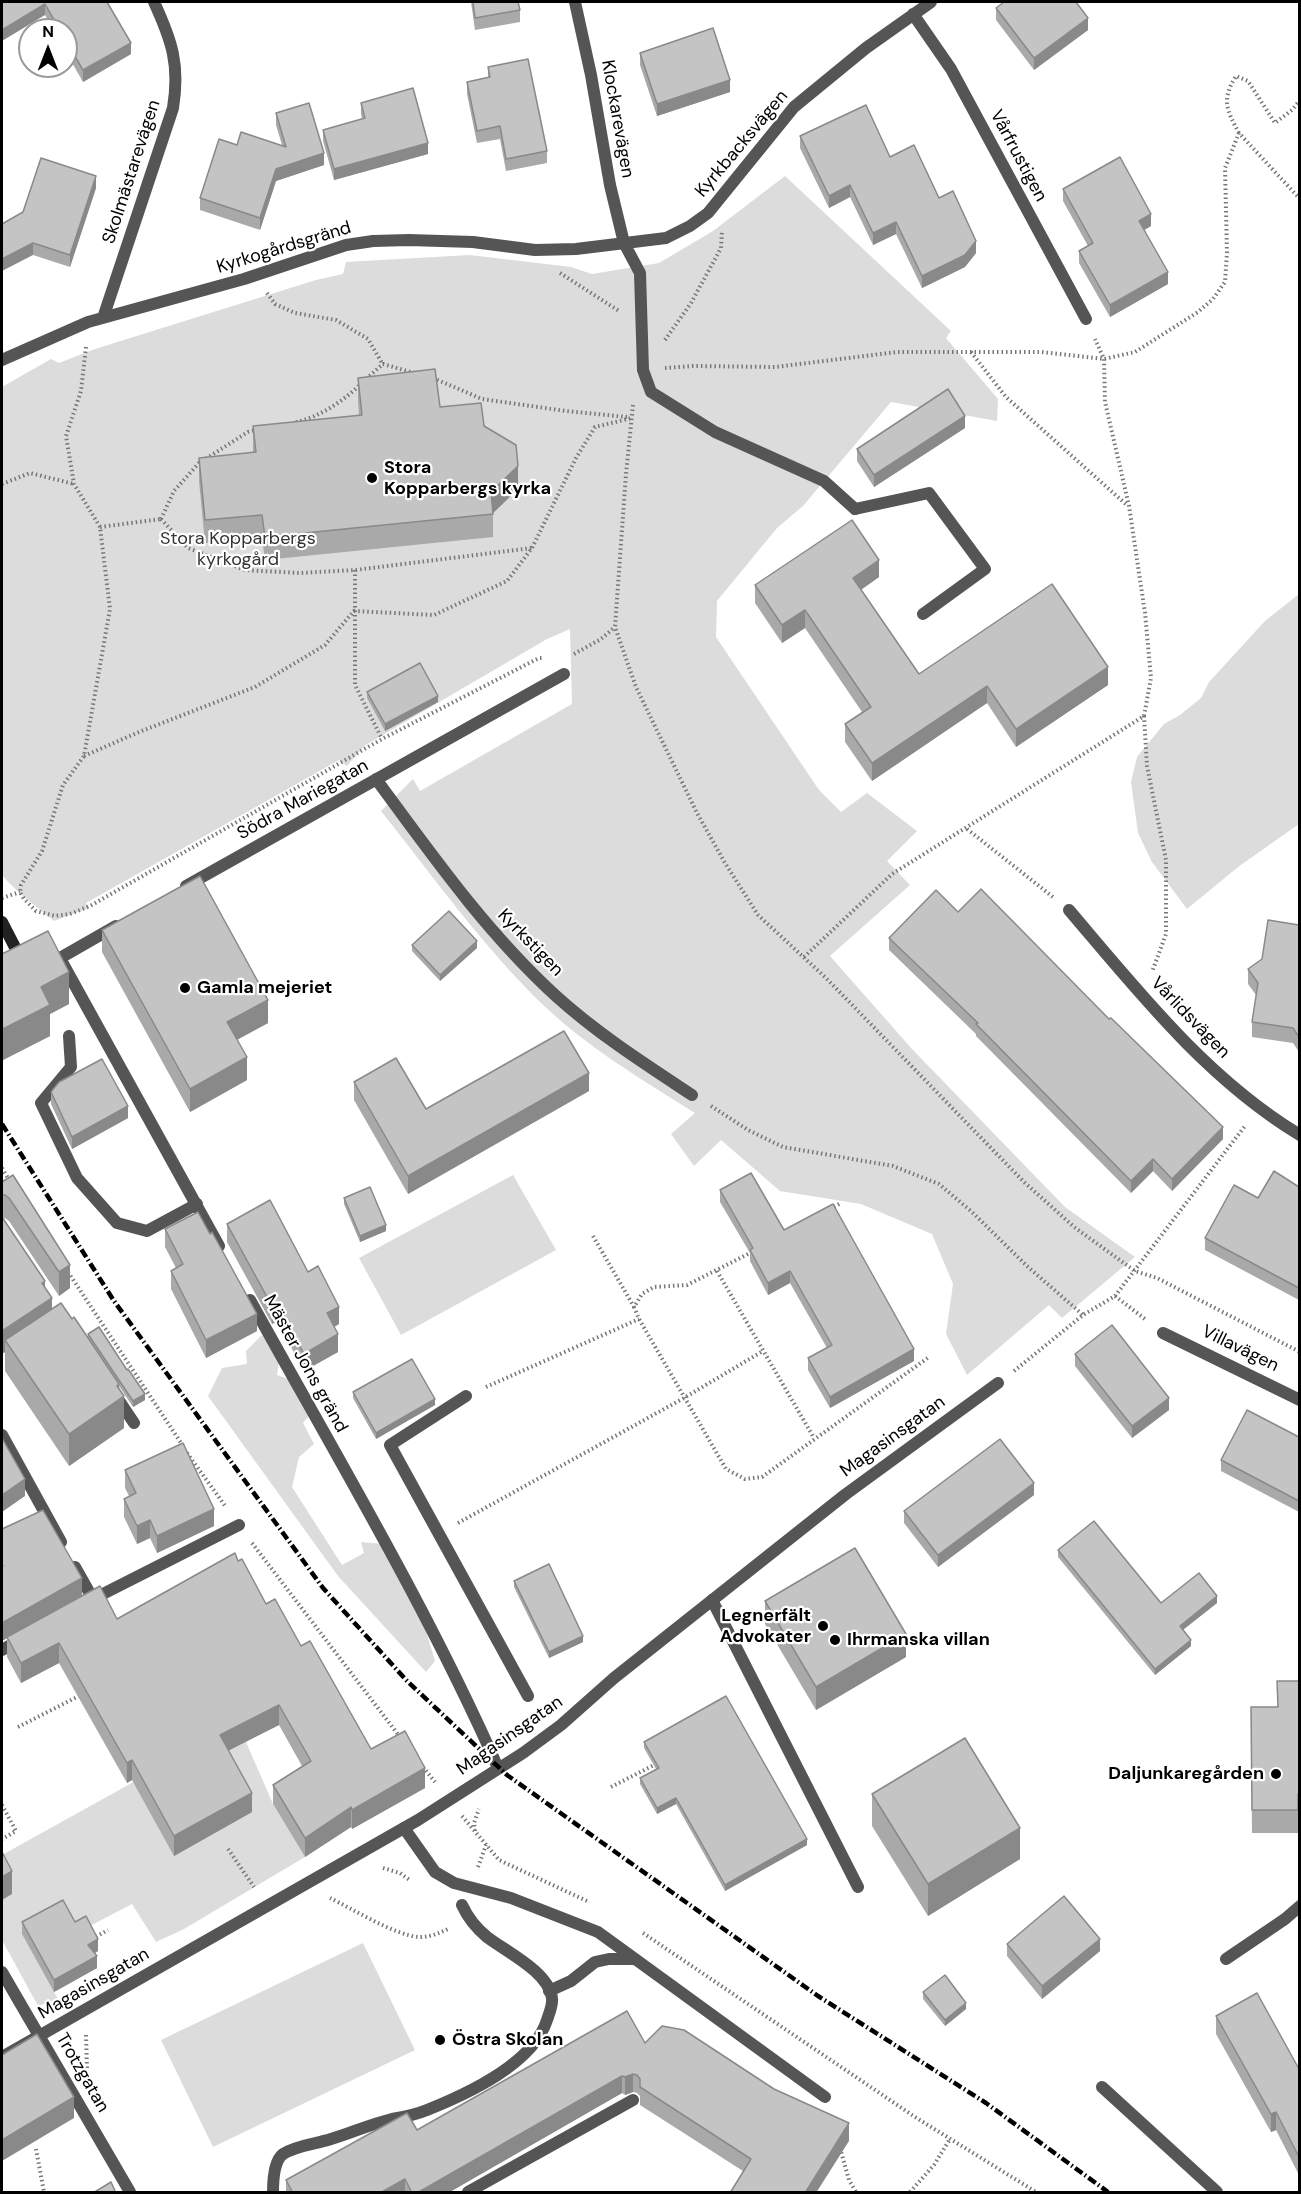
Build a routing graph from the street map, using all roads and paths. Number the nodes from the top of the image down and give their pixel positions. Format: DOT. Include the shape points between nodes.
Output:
graph roads {
  1 [pos="154,2"];
  2 [pos="574,2"];
  3 [pos="931,2"];
  4 [pos="913,14"];
  5 [pos="1299,100"];
  6 [pos="1239,133"];
  7 [pos="723,195"];
  8 [pos="1299,199"];
  9 [pos="624,243"];
  10 [pos="536,250"];
  11 [pos="254,276"];
  12 [pos="103,318"];
  13 [pos="1086,319"];
  14 [pos="88,322"];
  15 [pos="642,325"];
  16 [pos="971,351"];
  17 [pos="1104,359"];
  18 [pos="2,360"];
  19 [pos="382,364"];
  20 [pos="643,370"];
  21 [pos="416,373"];
  22 [pos="427,376"];
  23 [pos="632,418"];
  24 [pos="288,424"];
  25 [pos="258,430"];
  26 [pos="2,484"];
  27 [pos="74,484"];
  28 [pos="1129,506"];
  29 [pos="161,519"];
  30 [pos="100,527"];
  31 [pos="532,548"];
  32 [pos="355,570"];
  33 [pos="354,611"];
  34 [pos="923,614"];
  35 [pos="615,627"];
  36 [pos="567,658"];
  37 [pos="564,674"];
  38 [pos="1144,716"];
  39 [pos="382,739"];
  40 [pos="84,756"];
  41 [pos="376,779"];
  42 [pos="967,829"];
  43 [pos="178,891"];
  44 [pos="20,892"];
  45 [pos="2,898"];
  46 [pos="1069,910"];
  47 [pos="126,920"];
  48 [pos="2,922"];
  49 [pos="49,950"];
  50 [pos="804,957"];
  51 [pos="60,958"];
  52 [pos="2,972"];
  53 [pos="1143,996"];
  54 [pos="69,1036"];
  55 [pos="692,1095"];
  56 [pos="1258,1108"];
  57 [pos="1299,1135"];
  58 [pos="2,1168"];
  59 [pos="13,1186"];
  60 [pos="841,1203"];
  61 [pos="196,1204"];
  62 [pos="820,1214"];
  63 [pos="592,1236"];
  64 [pos="758,1248"];
  65 [pos="225,1257"];
  66 [pos="67,1270"];
  67 [pos="717,1271"];
  68 [pos="1135,1271"];
  69 [pos="243,1288"];
  70 [pos="1115,1296"];
  71 [pos="634,1307"];
  72 [pos="1083,1315"];
  73 [pos="639,1319"];
  74 [pos="1163,1333"];
  75 [pos="763,1351"];
  76 [pos="1299,1352"];
  77 [pos="929,1357"];
  78 [pos="998,1383"];
  79 [pos="109,1386"];
  80 [pos="466,1396"];
  81 [pos="684,1398"];
  82 [pos="1299,1400"];
  83 [pos="134,1423"];
  84 [pos="2,1435"];
  85 [pos="814,1438"];
  86 [pos="239,1525"];
  87 [pos="439,1534"];
  88 [pos="712,1600"];
  89 [pos="32,1633"];
  90 [pos="2,1650"];
  91 [pos="81,1695"];
  92 [pos="528,1696"];
  93 [pos="18,1727"];
  94 [pos="402,1739"];
  95 [pos="416,1758"];
  96 [pos="654,1765"];
  97 [pos="498,1768"];
  98 [pos="611,1787"];
  99 [pos="449,1800"];
  100 [pos="2,1805"];
  101 [pos="404,1828"];
  102 [pos="2,1839"];
  103 [pos="228,1849"];
  104 [pos="374,1870"];
  105 [pos="417,1885"];
  106 [pos="858,1887"];
  107 [pos="323,1894"];
  108 [pos="593,1903"];
  109 [pos="462,1905"];
  110 [pos="265,1906"];
  111 [pos="1299,1906"];
  112 [pos="634,1928"];
  113 [pos="108,1930"];
  114 [pos="92,1939"];
  115 [pos="636,1959"];
  116 [pos="1226,1959"];
  117 [pos="2,1972"];
  118 [pos="549,1991"];
  119 [pos="40,2036"];
  120 [pos="2,2056"];
  121 [pos="1102,2087"];
  122 [pos="825,2097"];
  123 [pos="633,2100"];
  124 [pos="950,2139"];
  125 [pos="838,2140"];
  126 [pos="36,2149"];
  127 [pos="44,2193"];
  128 [pos="130,2193"];
  129 [pos="273,2193"];
  130 [pos="468,2193"];
  131 [pos="856,2193"];
  132 [pos="910,2193"];
  133 [pos="1036,2193"];
  134 [pos="1217,2193"];
  1 -- 12 [label="street, Skolmästarevägen" via="175,57 177,87"];
  2 -- 9 [label="street, Klockarevägen"];
  3 -- 4 [label="street, Kyrkbacksvägen"];
  4 -- 7 [label="street, Kyrkbacksvägen" via="794,107"];
  4 -- 13 [label="street, Vårfrustigen" via="951,69"];
  5 -- 6 [label="path" via="1275,123 1248,81 1236,76 1229,87 1227,110"];
  6 -- 8 [label="path"];
  6 -- 17 [label="path" via="1225,168 1225,282 1198,312 1135,352"];
  7 -- 9 [label="street, Kyrkbacksvägen" via="708,213 666,238"];
  7 -- 20 [label="path" via="721,248 691,303"];
  9 -- 10 [label="street, Kyrkogårdsgränd"];
  9 -- 15 [label="street" via="640,273"];
  10 -- 11 [label="street, Kyrkogårdsgränd" via="473,242 373,241 346,245"];
  10 -- 15 [label="path" via="562,276"];
  11 -- 12 [label="street, Kyrkogårdsgränd"];
  11 -- 19 [label="path" via="275,304 295,313 336,320 368,339"];
  12 -- 14 [label="street, Kyrkogårdsgränd"];
  13 -- 17 [label="path"];
  14 -- 18 [label="street, Kyrkogårdsgränd"];
  14 -- 27 [label="path" via="81,391 66,436"];
  15 -- 20 [label="street"];
  16 -- 17 [label="path" via="1041,352"];
  16 -- 20 [label="path" via="897,352 775,367"];
  16 -- 28 [label="path" via="1006,397"];
  17 -- 28 [label="path" via="1105,402"];
  19 -- 21 [label="path"];
  19 -- 24 [label="path" via="347,397 309,420"];
  20 -- 23 [label="path"];
  20 -- 34 [label="street" via="651,392 671,406 715,432 824,481 855,509 929,493 985,568"];
  22 -- 23 [label="path" via="482,399"];
  23 -- 31 [label="path" via="596,427 576,458"];
  23 -- 35 [label="path"];
  25 -- 29 [label="path" via="248,432 199,463 174,491"];
  26 -- 27 [label="path" via="30,473"];
  27 -- 30 [label="path"];
  28 -- 38 [label="path" via="1151,678"];
  29 -- 30 [label="path"];
  29 -- 32 [label="path" via="188,548 245,570"];
  30 -- 40 [label="path" via="110,609"];
  31 -- 32 [label="path"];
  31 -- 33 [label="path" via="507,581 434,615"];
  32 -- 33 [label="path"];
  33 -- 39 [label="path" via="355,685"];
  33 -- 40 [label="path" via="326,645 255,687"];
  35 -- 36 [label="path"];
  35 -- 50 [label="path" via="636,687 725,863 758,915"];
  36 -- 37 [label="path"];
  36 -- 39 [label="path" via="539,658"];
  37 -- 41 [label="street, Södra Mariegatan"];
  38 -- 42 [label="path"];
  38 -- 53 [label="path" via="1147,766 1166,860 1166,934"];
  39 -- 44 [label="path" via="90,906 55,916 36,911"];
  40 -- 44 [label="path" via="63,785 42,851"];
  41 -- 43 [label="street, Södra Mariegatan"];
  41 -- 55 [label="street, Kyrkstigen" via="461,895 556,996 609,1040"];
  42 -- 46 [label="path"];
  42 -- 50 [label="path" via="892,874"];
  44 -- 45 [label="path"];
  46 -- 53 [label="street, Vårlidsvägen"];
  47 -- 51 [label="street"];
  48 -- 52 [label="street" via="27,958"];
  49 -- 51 [label="street" via="56,950"];
  50 -- 68 [label="path" via="1024,1182 1074,1227"];
  51 -- 61 [label="street"];
  53 -- 56 [label="street, Vårlidsvägen" via="1217,1073"];
  54 -- 61 [label="street" via="71,1067 41,1102 77,1178 117,1223 147,1231"];
  55 -- 72 [label="path" via="783,1147 893,1166 939,1184"];
  56 -- 57 [label="street, Vårlidsvägen"];
  56 -- 68 [label="path"];
  58 -- 59 [label="path"];
  60 -- 62 [label="path"];
  61 -- 65 [label="street"];
  63 -- 71 [label="path"];
  64 -- 67 [label="path"];
  66 -- 86 [label="path" via="188,1455"];
  67 -- 71 [label="path" via="687,1285 654,1287 642,1294"];
  67 -- 75 [label="path"];
  68 -- 70 [label="path"];
  68 -- 76 [label="path" via="1157,1278"];
  69 -- 97 [label="street, Mäster Jons gränd" via="405,1581 474,1713"];
  70 -- 72 [label="path"];
  70 -- 74 [label="path"];
  71 -- 73 [label="path"];
  72 -- 78 [label="path"];
  73 -- 80 [label="path"];
  73 -- 81 [label="path"];
  74 -- 82 [label="street, Villavägen"];
  75 -- 81 [label="path"];
  75 -- 85 [label="path"];
  77 -- 85 [label="path"];
  78 -- 88 [label="street, Magasinsgatan" via="846,1494"];
  79 -- 83 [label="street"];
  80 -- 87 [label="street" via="390,1445"];
  81 -- 85 [label="path" via="726,1469 745,1479 762,1477"];
  81 -- 87 [label="path"];
  84 -- 86 [label="street" via="67,1553 88,1602"];
  86 -- 94 [label="path"];
  87 -- 92 [label="street"];
  88 -- 97 [label="street, Magasinsgatan" via="561,1725"];
  88 -- 106 [label="street"];
  89 -- 90 [label="street"];
  91 -- 93 [label="path"];
  95 -- 99 [label="path"];
  96 -- 98 [label="path"];
  97 -- 99 [label="street, Magasinsgatan"];
  99 -- 101 [label="street, Magasinsgatan"];
  99 -- 108 [label="path" via="499,1860"];
  100 -- 102 [label="path" via="16,1832"];
  101 -- 110 [label="street, Magasinsgatan"];
  101 -- 115 [label="street" via="435,1872 454,1883 512,1898 598,1932"];
  103 -- 110 [label="path"];
  104 -- 105 [label="path" via="384,1868 399,1873"];
  107 -- 109 [label="path" via="417,1937 432,1936 451,1927"];
  109 -- 118 [label="street" via="475,1926 526,1963"];
  110 -- 119 [label="street, Magasinsgatan"];
  111 -- 116 [label="street"];
  112 -- 124 [label="path"];
  113 -- 114 [label="path"];
  115 -- 118 [label="street" via="596,1962 571,1981"];
  115 -- 122 [label="street"];
  117 -- 119 [label="street, Trotzgatan"];
  118 -- 129 [label="street" via="552,1998 545,2025 530,2050 506,2071 426,2111 282,2155 277,2163"];
  119 -- 120 [label="street, Magasinsgatan"];
  119 -- 128 [label="street, Trotzgatan"];
  121 -- 134 [label="street"];
  123 -- 130 [label="street"];
  124 -- 132 [label="path"];
  124 -- 133 [label="path"];
  125 -- 131 [label="path"];
  126 -- 127 [label="path"];
}
